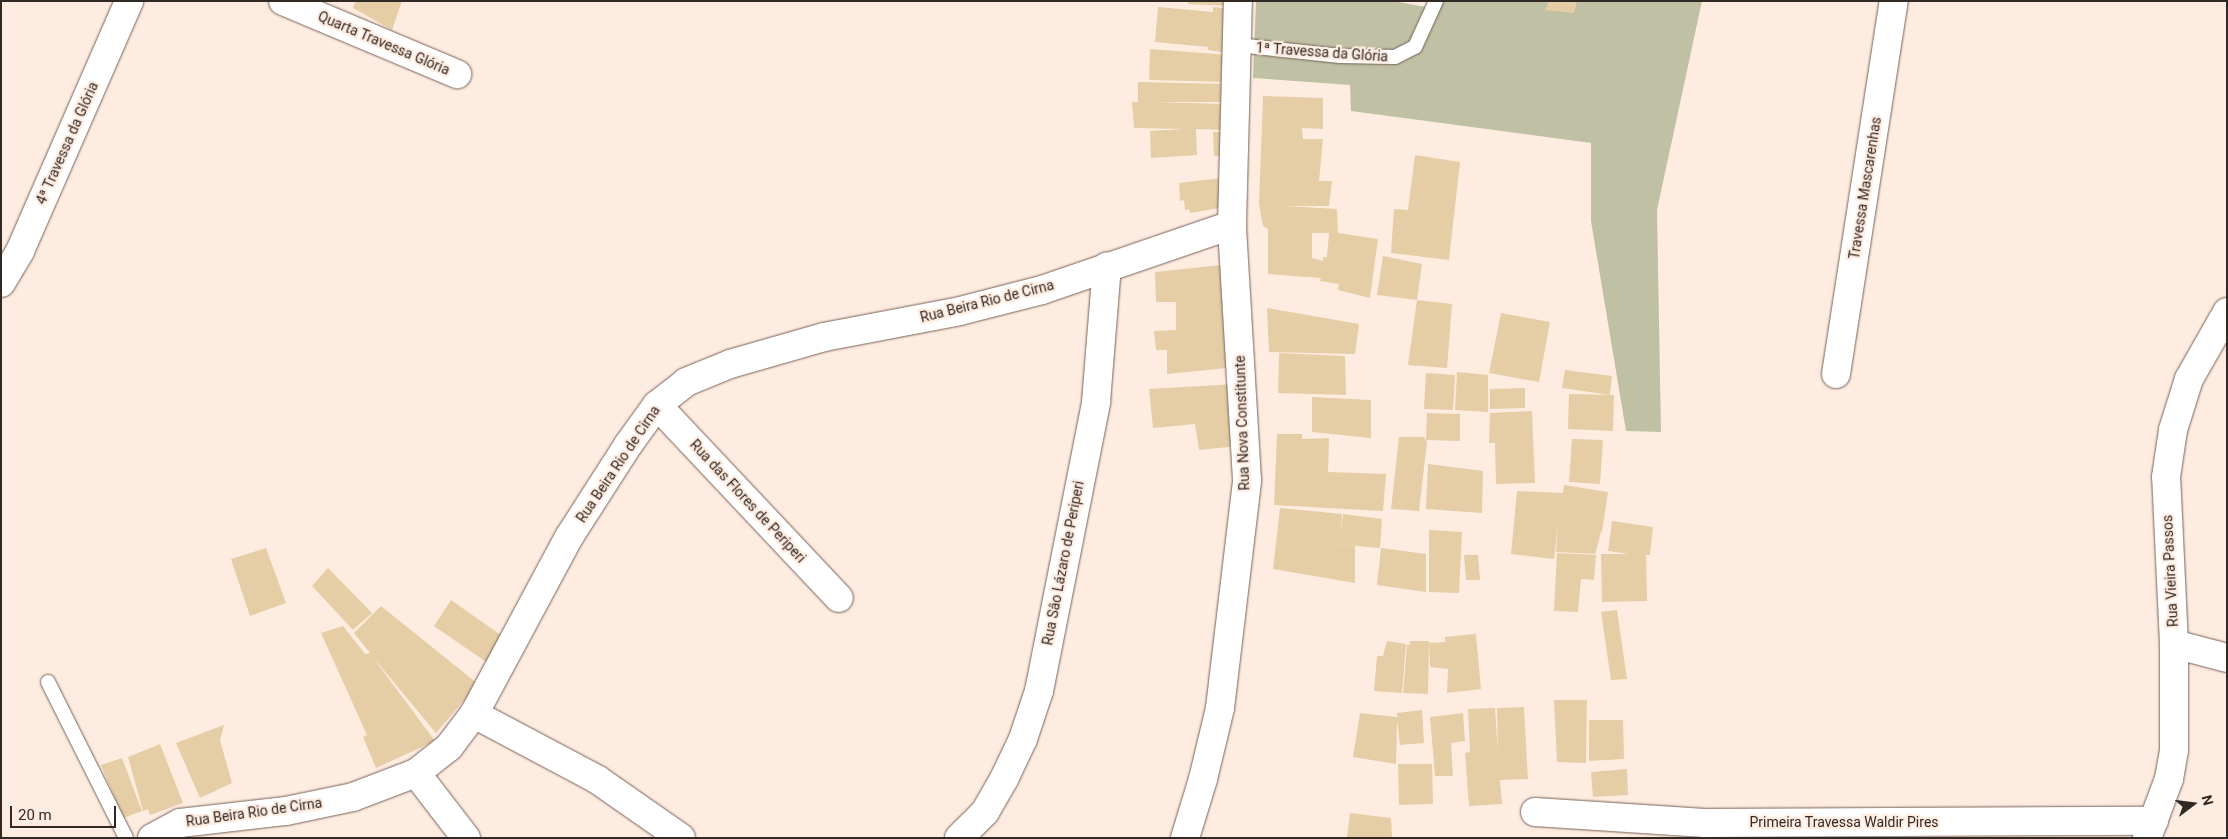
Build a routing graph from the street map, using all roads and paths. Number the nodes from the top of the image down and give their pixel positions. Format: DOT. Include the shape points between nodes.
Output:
graph roads {
  1 [pos="130,1"];
  2 [pos="283,1"];
  3 [pos="1238,1"];
  4 [pos="1436,1"];
  5 [pos="1894,1"];
  6 [pos="1237,45"];
  7 [pos="457,74"];
  8 [pos="1232,225"];
  9 [pos="1108,266"];
  10 [pos="1,283"];
  11 [pos="2227,312"];
  12 [pos="1836,374"];
  13 [pos="657,405"];
  14 [pos="839,598"];
  15 [pos="2174,644"];
  16 [pos="2227,658"];
  17 [pos="48,682"];
  18 [pos="474,714"];
  19 [pos="416,773"];
  20 [pos="1535,812"];
  21 [pos="2150,829"];
  22 [pos="1705,830"];
  23 [pos="126,838"];
  24 [pos="152,838"];
  25 [pos="466,838"];
  26 [pos="681,838"];
  27 [pos="959,838"];
  28 [pos="1185,838"];
  1 -- 10 [label="street, 4ª Travessa da Glória" via="20,251"];
  2 -- 7 [label="street, Quarta Travessa Glória"];
  3 -- 6 [label="street, Rua Nova Constitunte"];
  4 -- 6 [label="lane, 1ª Travessa da Glória" via="1415,47 1396,57 1340,56"];
  5 -- 12 [label="street, Travessa Mascarenhas"];
  6 -- 8 [label="street, Rua Nova Constitunte"];
  8 -- 9 [label="street, Rua Beira Rio de Cirna"];
  8 -- 28 [label="street, Rua Nova Constitunte" via="1247,480 1220,708"];
  9 -- 13 [label="street, Rua Beira Rio de Cirna" via="987,304 824,337 730,364 686,382"];
  9 -- 27 [label="street, Rua Sâo Lázaro de Periperi" via="1096,402 1039,691 1023,739 1004,778 985,812"];
  11 -- 15 [label="street, Rua Vieira Passos" via="2189,379 2173,430 2166,477"];
  13 -- 14 [label="street, Rua das Flores de Periperi"];
  13 -- 18 [label="street, Rua Beira Rio de Cirna" via="568,537"];
  15 -- 16 [label="street"];
  15 -- 21 [label="street, Rua Vieira Passos" via="2174,750 2169,780"];
  17 -- 23 [label="lane"];
  18 -- 19 [label="street, Rua Beira Rio de Cirna" via="449,747"];
  18 -- 26 [label="street" via="598,780"];
  19 -- 24 [label="street, Rua Beira Rio de Cirna" via="353,797 286,810 180,823"];
  19 -- 25 [label="street"];
  20 -- 22 [label="street, Primeira Travessa Waldir Pires"];
  21 -- 22 [label="street, Primeira Travessa Waldir Pires"];
}
